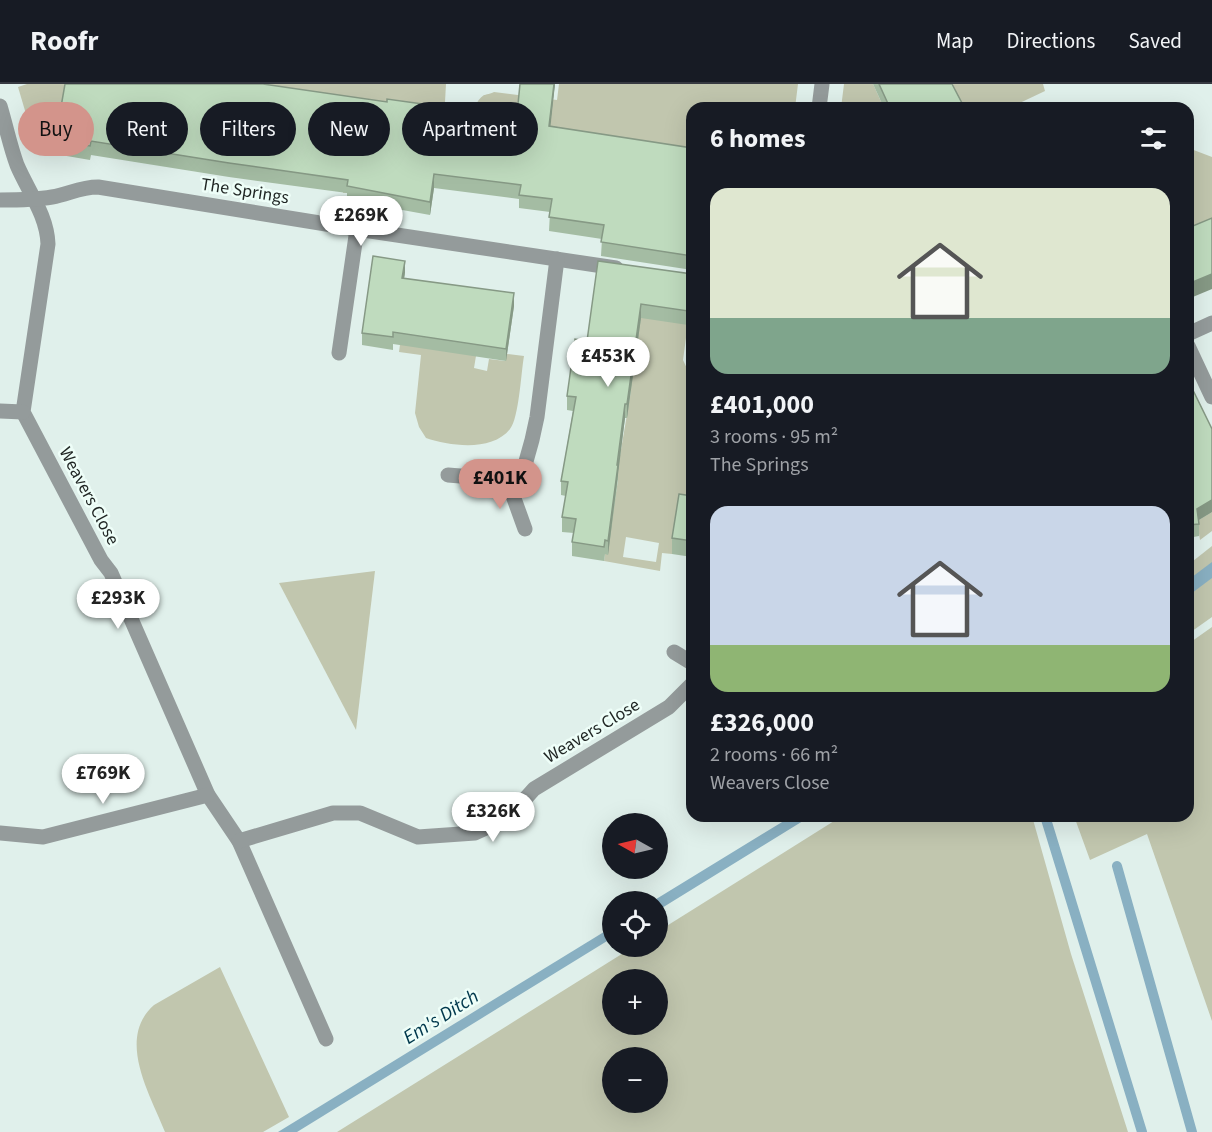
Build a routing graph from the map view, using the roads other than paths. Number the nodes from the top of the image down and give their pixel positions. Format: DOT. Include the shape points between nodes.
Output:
graph roads {
  1 [pos="822,84"];
  2 [pos="820,102"];
  3 [pos="0,106"];
  4 [pos="34,198"];
  5 [pos="0,200"];
  6 [pos="357,229"];
  7 [pos="557,259"];
  8 [pos="635,271"];
  9 [pos="1212,323"];
  10 [pos="1194,331"];
  11 [pos="339,353"];
  12 [pos="1194,359"];
  13 [pos="1212,397"];
  14 [pos="0,411"];
  15 [pos="23,412"];
  16 [pos="448,475"];
  17 [pos="507,479"];
  18 [pos="525,530"];
  19 [pos="674,652"];
  20 [pos="686,659"];
  21 [pos="686,690"];
  22 [pos="208,795"];
  23 [pos="0,833"];
  24 [pos="239,841"];
  25 [pos="326,1039"];
  1 -- 2 [label="street"];
  3 -- 4 [label="street" via="17,164"];
  4 -- 5 [label="street, The Springs"];
  4 -- 6 [label="street, The Springs" via="98,187"];
  4 -- 15 [label="street" via="46,227 48,244"];
  6 -- 7 [label="street, The Springs"];
  6 -- 11 [label="street"];
  7 -- 8 [label="street, The Springs"];
  7 -- 17 [label="street" via="532,440 520,473"];
  9 -- 10 [label="street"];
  12 -- 13 [label="street"];
  14 -- 15 [label="street"];
  15 -- 22 [label="street, Weavers Close" via="111,573"];
  16 -- 17 [label="street"];
  17 -- 18 [label="street"];
  19 -- 20 [label="street"];
  21 -- 24 [label="street, Weavers Close" via="669,707 534,789 508,818 475,833 418,837 360,813 333,813"];
  22 -- 23 [label="street" via="44,837"];
  22 -- 24 [label="street, Weavers Close"];
  24 -- 25 [label="street, Weavers Close"];
}
